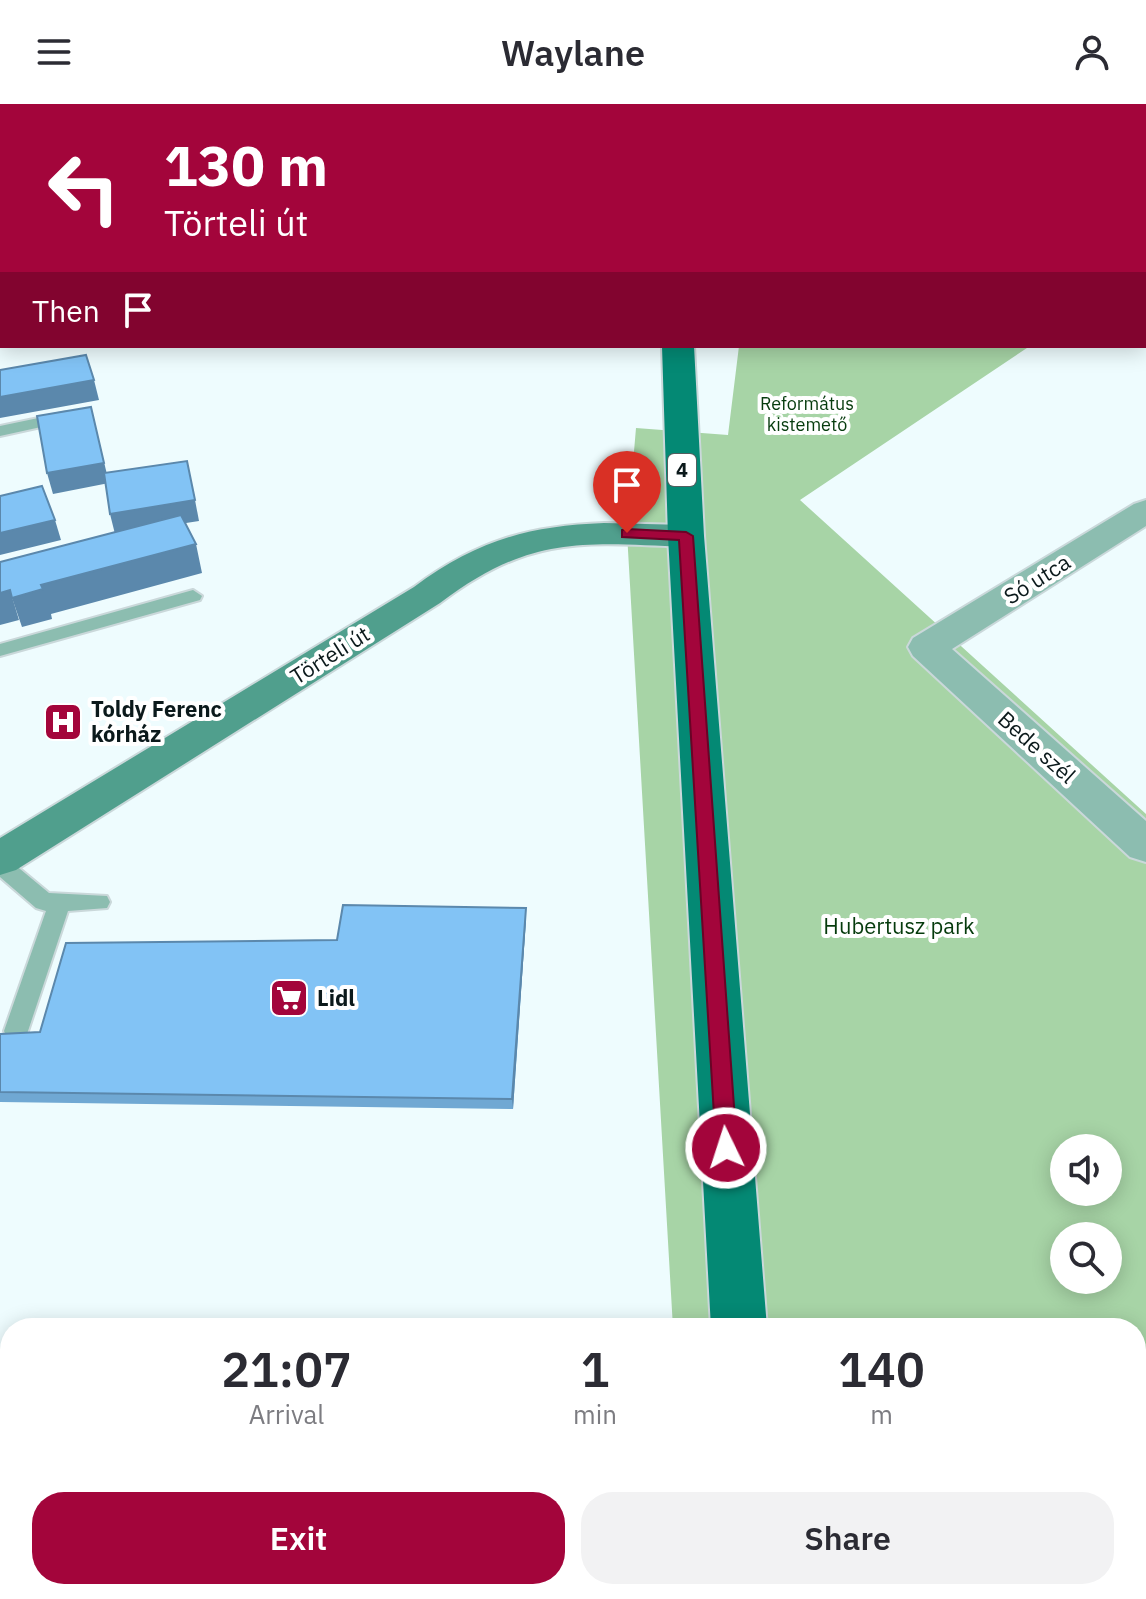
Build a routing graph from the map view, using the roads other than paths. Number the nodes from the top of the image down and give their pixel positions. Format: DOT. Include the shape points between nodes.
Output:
graph roads {
  1 [pos="678,348"];
  2 [pos="84,414"];
  3 [pos="0,431"];
  4 [pos="1146,511"];
  5 [pos="686,536"];
  6 [pos="193,596"];
  7 [pos="927,647"];
  8 [pos="0,650"];
  9 [pos="1146,846"];
  10 [pos="0,859"];
  11 [pos="0,865"];
  12 [pos="60,902"];
  13 [pos="99,902"];
  14 [pos="16,1031"];
  15 [pos="738,1318"];
  1 -- 5 [label="main road, 4"];
  2 -- 3 [label="lane"];
  4 -- 7 [label="street, Só utca"];
  5 -- 10 [label="main road, Törteli út" via="565,535 522,542 474,562"];
  5 -- 15 [label="main road, 4"];
  6 -- 8 [label="lane"];
  7 -- 9 [label="street, Bede szél"];
  11 -- 12 [label="lane" via="44,902"];
  12 -- 13 [label="lane"];
  12 -- 14 [label="lane"];
}
